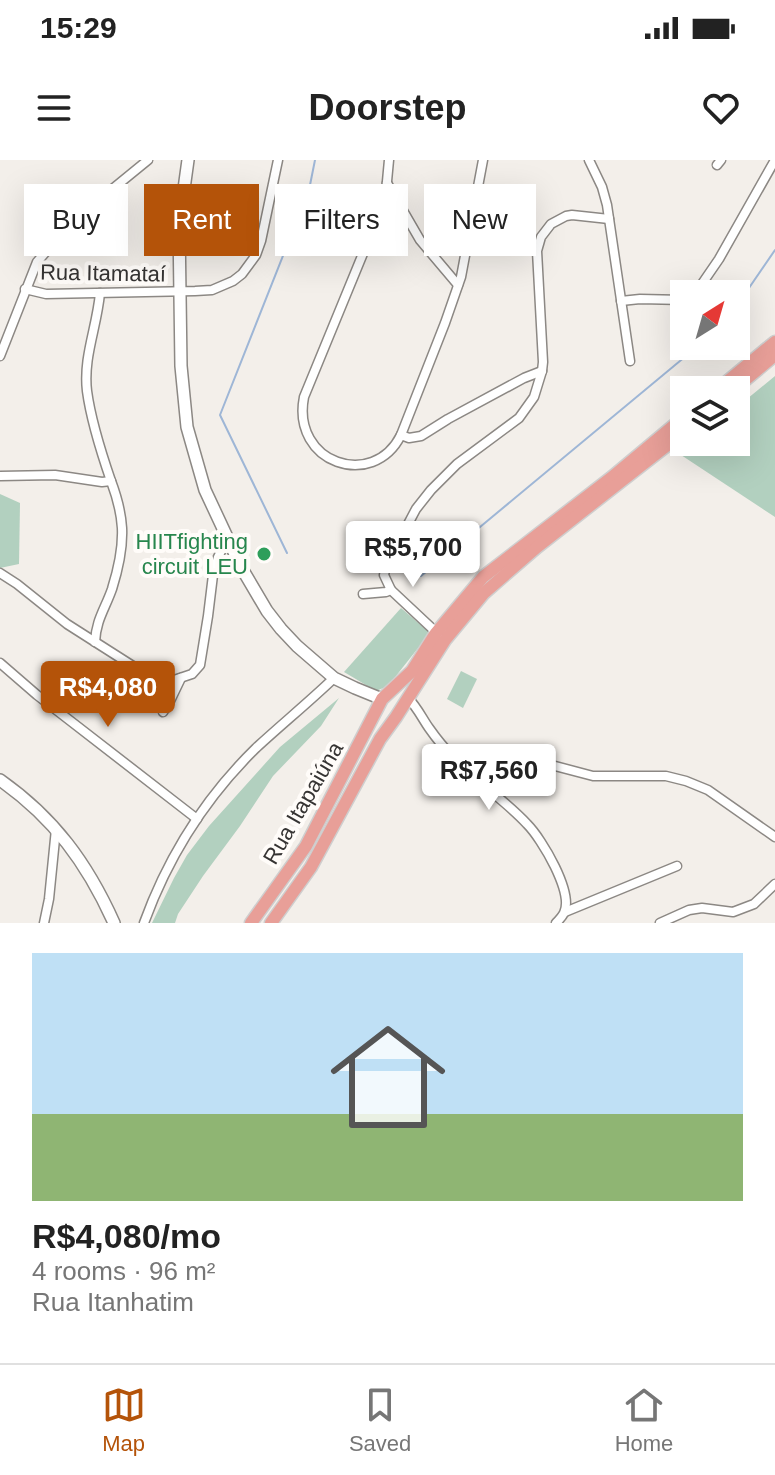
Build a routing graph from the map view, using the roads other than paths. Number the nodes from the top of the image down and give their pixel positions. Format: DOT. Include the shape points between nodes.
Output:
graph roads {
  1 [pos="148,160"];
  2 [pos="188,160"];
  3 [pos="278,160"];
  4 [pos="389,160"];
  5 [pos="483,160"];
  6 [pos="589,160"];
  7 [pos="775,160"];
  8 [pos="387,182"];
  9 [pos="609,219"];
  10 [pos="705,280"];
  11 [pos="458,285"];
  12 [pos="25,289"];
  13 [pos="181,292"];
  14 [pos="100,293"];
  15 [pos="670,300"];
  16 [pos="621,301"];
  17 [pos="775,342"];
  18 [pos="775,355"];
  19 [pos="0,356"];
  20 [pos="630,361"];
  21 [pos="542,371"];
  22 [pos="734,376"];
  23 [pos="750,376"];
  24 [pos="670,429"];
  25 [pos="401,435"];
  26 [pos="670,443"];
  27 [pos="0,476"];
  28 [pos="111,481"];
  29 [pos="227,540"];
  30 [pos="0,573"];
  31 [pos="391,590"];
  32 [pos="363,594"];
  33 [pos="440,636"];
  34 [pos="95,642"];
  35 [pos="0,663"];
  36 [pos="181,678"];
  37 [pos="334,678"];
  38 [pos="355,688"];
  39 [pos="382,699"];
  40 [pos="405,702"];
  41 [pos="163,712"];
  42 [pos="374,713"];
  43 [pos="380,739"];
  44 [pos="517,756"];
  45 [pos="0,780"];
  46 [pos="331,801"];
  47 [pos="197,819"];
  48 [pos="337,820"];
  49 [pos="56,828"];
  50 [pos="775,837"];
  51 [pos="677,866"];
  52 [pos="775,884"];
  53 [pos="565,912"];
  54 [pos="44,923"];
  55 [pos="114,923"];
  56 [pos="144,923"];
  57 [pos="251,923"];
  58 [pos="271,923"];
  59 [pos="556,923"];
  60 [pos="660,923"];
  1 -- 12 [label="street" via="72,222 37,262"];
  2 -- 13 [label="main road" via="179,225"];
  3 -- 13 [label="street, Rua Itamataí" via="261,241 248,267 225,286"];
  4 -- 8 [label="street"];
  5 -- 11 [label="street"];
  6 -- 9 [label="street"];
  7 -- 10 [label="street"];
  8 -- 11 [label="street" via="420,240"];
  8 -- 25 [label="street" via="378,217 304,397 302,421 316,448 348,465 375,461"];
  9 -- 16 [label="street"];
  9 -- 21 [label="street" via="566,216 541,237 537,251"];
  11 -- 25 [label="street"];
  12 -- 14 [label="street, Rua Itamataí"];
  12 -- 19 [label="street"];
  13 -- 14 [label="street, Rua Itamataí"];
  13 -- 29 [label="main road" via="187,427 205,490"];
  14 -- 28 [label="street" via="86,375 90,410"];
  15 -- 16 [label="street"];
  16 -- 20 [label="street"];
  17 -- 22 [label="main road"];
  18 -- 23 [label="main road"];
  21 -- 25 [label="street" via="421,436"];
  21 -- 31 [label="street" via="534,397 519,418 457,464 416,509 386,566"];
  24 -- 33 [label="main road" via="483,577"];
  26 -- 33 [label="main road" via="537,547"];
  27 -- 28 [label="street"];
  28 -- 34 [label="street" via="119,503 122,545"];
  29 -- 36 [label="street" via="213,575 200,665"];
  29 -- 37 [label="main road" via="267,611"];
  30 -- 34 [label="street"];
  31 -- 32 [label="street"];
  31 -- 33 [label="street"];
  33 -- 39 [label="main road, Rua Itapaiúna"];
  33 -- 40 [label="main road, Rua Itapaiúna"];
  34 -- 36 [label="street" via="150,676"];
  35 -- 47 [label="street"];
  36 -- 41 [label="street"];
  37 -- 38 [label="main road"];
  37 -- 47 [label="street" via="251,754"];
  38 -- 39 [label="main road"];
  38 -- 42 [label="main road"];
  39 -- 42 [label="main road, Rua Itapaiúna"];
  39 -- 43 [label="main road" via="390,712"];
  40 -- 43 [label="main road, Rua Itapaiúna"];
  40 -- 53 [label="street" via="415,705 470,776 528,824 564,888"];
  42 -- 46 [label="main road, Rua Itapaiúna"];
  43 -- 48 [label="main road, Rua Itapaiúna"];
  44 -- 50 [label="street" via="593,776 686,781 708,790"];
  45 -- 49 [label="main road"];
  46 -- 48 [label="main road"];
  46 -- 57 [label="main road, Rua Itapaiúna"];
  47 -- 56 [label="street"];
  48 -- 58 [label="main road, Rua Itapaiúna"];
  49 -- 54 [label="street"];
  49 -- 55 [label="main road" via="99,890"];
  51 -- 53 [label="street"];
  52 -- 60 [label="street" via="754,904 733,912 702,908"];
  53 -- 59 [label="street"];
}
